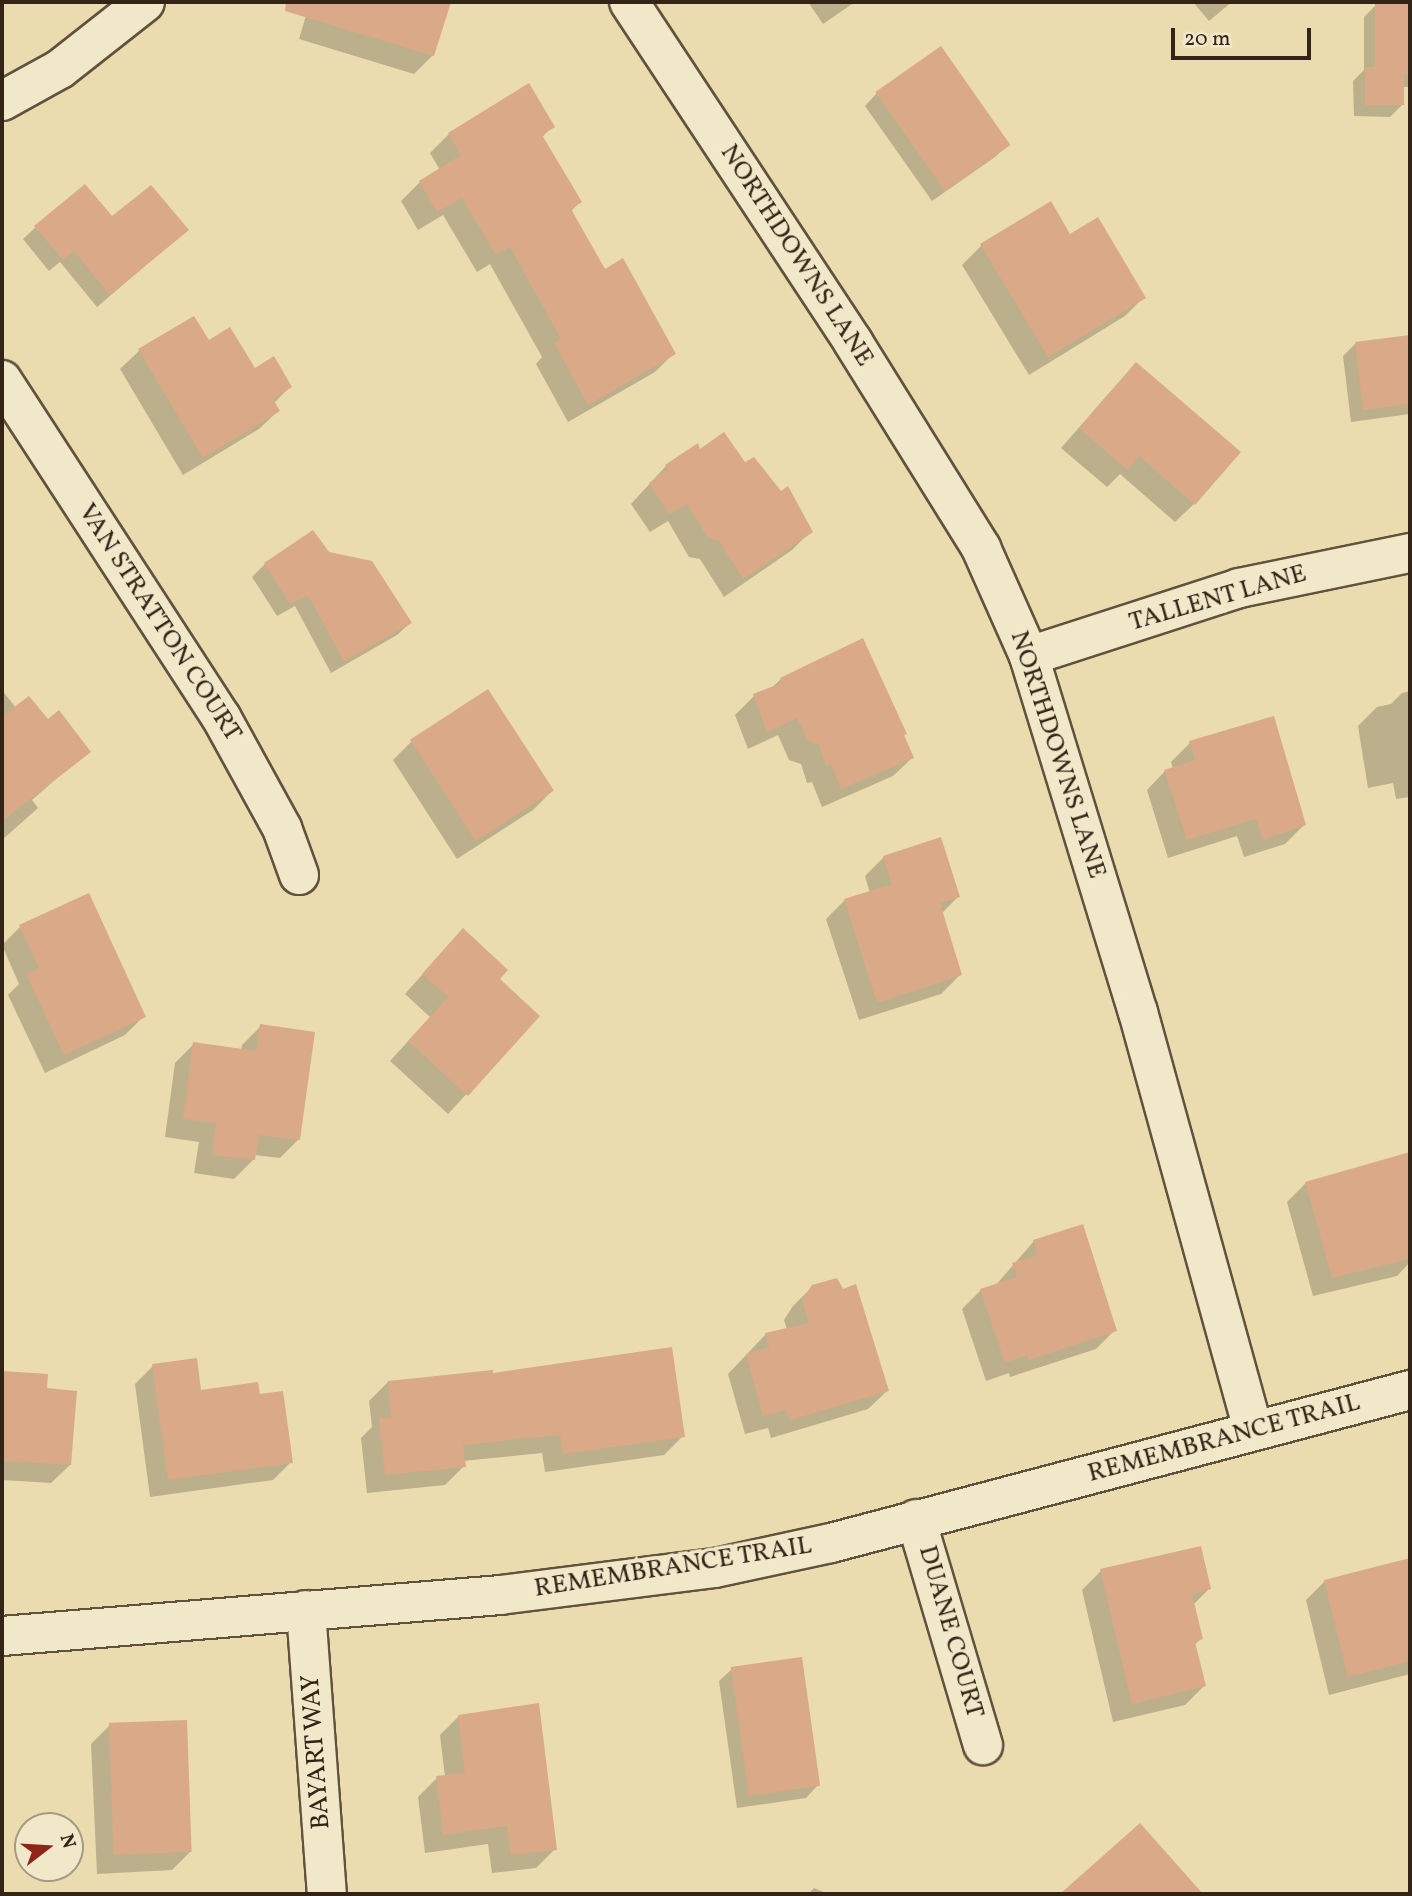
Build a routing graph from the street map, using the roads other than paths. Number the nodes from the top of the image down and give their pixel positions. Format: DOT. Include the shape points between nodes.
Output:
graph roads {
  1 [pos="145,2"];
  2 [pos="629,2"];
  3 [pos="2,101"];
  4 [pos="2,380"];
  5 [pos="1410,553"];
  6 [pos="1029,656"];
  7 [pos="299,875"];
  8 [pos="1410,1390"];
  9 [pos="1253,1430"];
  10 [pos="916,1519"];
  11 [pos="306,1610"];
  12 [pos="2,1636"];
  13 [pos="983,1745"];
  14 [pos="327,1894"];
  1 -- 3 [label="street" via="60,69"];
  2 -- 6 [label="street, NORTHDOWNS LANE" via="853,342 981,548"];
  4 -- 7 [label="street, VAN STRATTON COURT" via="221,717 282,828"];
  5 -- 6 [label="street, TALLENT LANE" via="1240,588"];
  6 -- 9 [label="street, NORTHDOWNS LANE" via="1138,1012"];
  8 -- 9 [label="street, REMEMBRANCE TRAIL"];
  9 -- 10 [label="street, REMEMBRANCE TRAIL"];
  10 -- 11 [label="street, REMEMBRANCE TRAIL" via="831,1544 715,1567 500,1595"];
  10 -- 13 [label="street, DUANE COURT"];
  11 -- 12 [label="street, REMEMBRANCE TRAIL"];
  11 -- 14 [label="street, BAYART WAY"];
}
